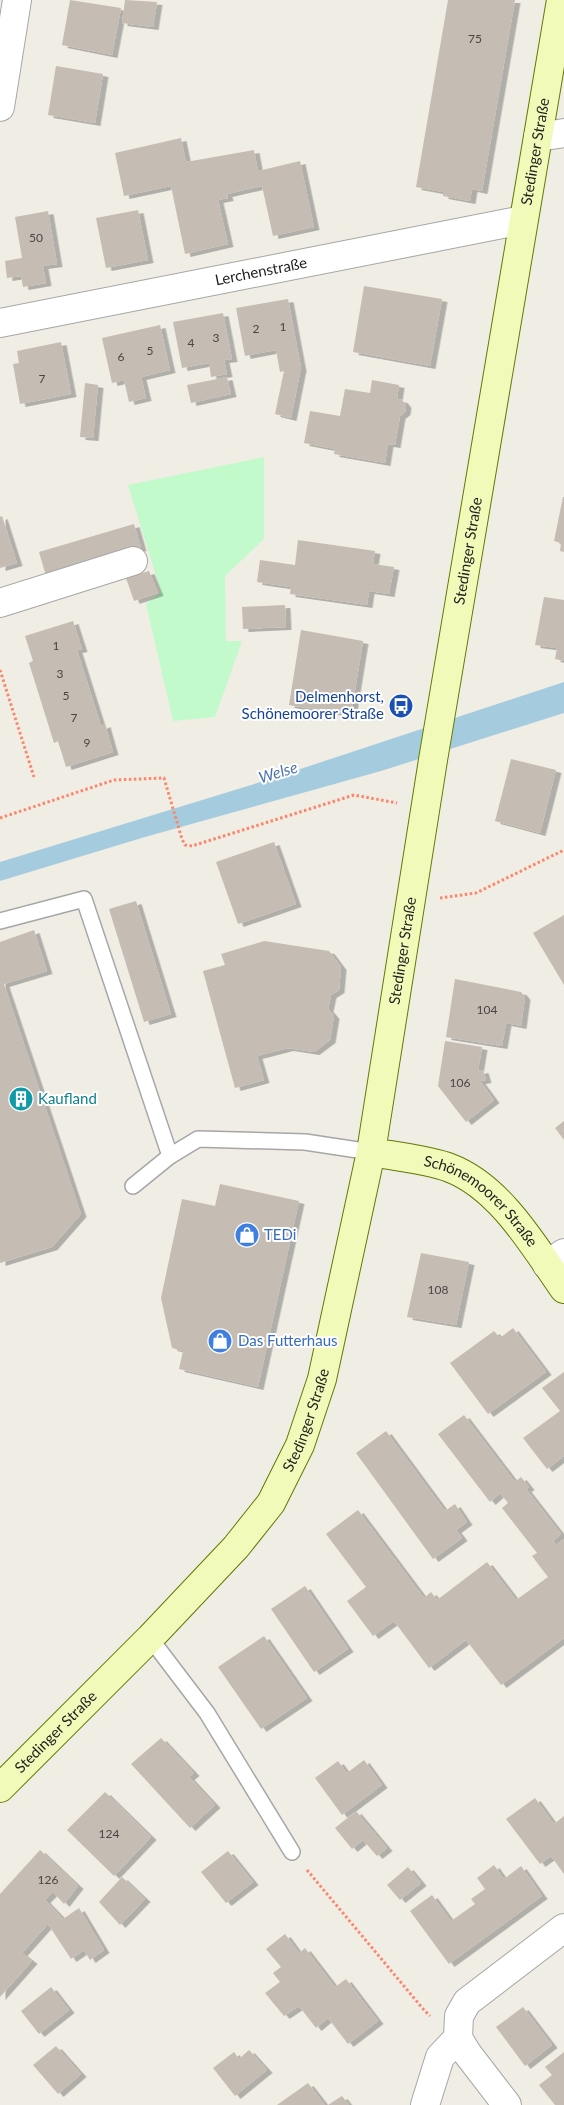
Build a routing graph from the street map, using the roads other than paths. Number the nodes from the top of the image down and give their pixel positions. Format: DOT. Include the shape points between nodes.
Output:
graph roads {
  1 [pos="17,0"];
  2 [pos="561,0"];
  3 [pos="0,107"];
  4 [pos="551,135"];
  5 [pos="523,220"];
  6 [pos="0,323"];
  7 [pos="133,562"];
  8 [pos="0,603"];
  9 [pos="0,921"];
  10 [pos="371,1152"];
  11 [pos="170,1156"];
  12 [pos="132,1186"];
  13 [pos="556,1259"];
  14 [pos="564,1289"];
  15 [pos="150,1638"];
  16 [pos="0,1788"];
  17 [pos="292,1852"];
  18 [pos="564,1928"];
  19 [pos="458,2038"];
  20 [pos="425,2105"];
  21 [pos="507,2105"];
  1 -- 3 [label="street"];
  2 -- 4 [label="main road, Stedinger Straße"];
  4 -- 5 [label="main road, Stedinger Straße"];
  5 -- 6 [label="street, Lerchenstraße"];
  5 -- 10 [label="main road, Stedinger Straße"];
  7 -- 8 [label="street"];
  9 -- 11 [label="lane" via="84,900"];
  10 -- 11 [label="lane" via="305,1142 219,1138 198,1139"];
  10 -- 13 [label="main road, Schönemoorer Straße" via="448,1167 475,1180"];
  10 -- 15 [label="main road, Stedinger Straße" via="322,1379 300,1445 265,1510 236,1547"];
  11 -- 12 [label="lane"];
  13 -- 14 [label="main road, Schönemoorer Straße"];
  15 -- 16 [label="main road, Stedinger Straße"];
  15 -- 17 [label="lane" via="207,1713"];
  18 -- 19 [label="street" via="467,2002 459,2016"];
  19 -- 20 [label="street" via="440,2056"];
  19 -- 21 [label="street"];
}
